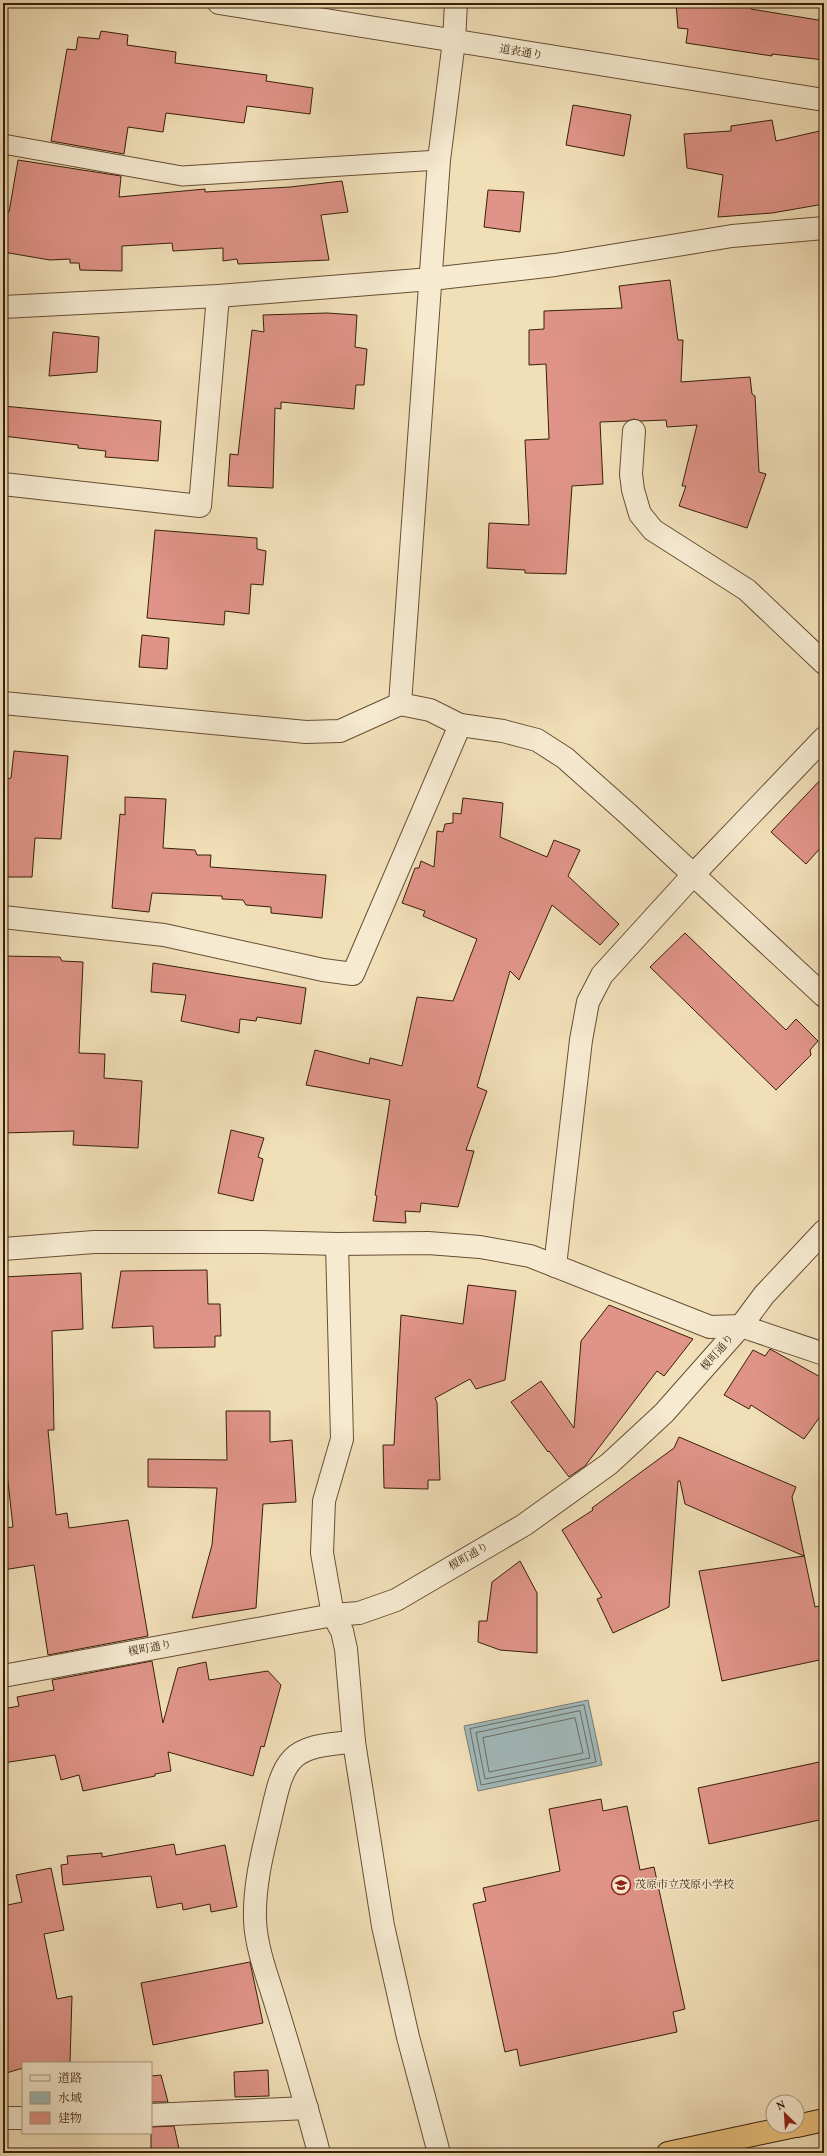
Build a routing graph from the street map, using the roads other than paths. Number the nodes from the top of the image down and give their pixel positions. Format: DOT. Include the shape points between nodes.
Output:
graph roads {
  1 [pos="219,3"];
  2 [pos="456,3"];
  3 [pos="454,41"];
  4 [pos="824,100"];
  5 [pos="3,144"];
  6 [pos="439,160"];
  7 [pos="824,228"];
  8 [pos="431,279"];
  9 [pos="218,296"];
  10 [pos="3,307"];
  11 [pos="634,431"];
  12 [pos="3,484"];
  13 [pos="824,663"];
  14 [pos="3,702"];
  15 [pos="400,704"];
  16 [pos="460,726"];
  17 [pos="824,738"];
  18 [pos="693,875"];
  19 [pos="3,917"];
  20 [pos="824,996"];
  21 [pos="824,1231"];
  22 [pos="337,1244"];
  23 [pos="3,1249"];
  24 [pos="555,1266"];
  25 [pos="741,1326"];
  26 [pos="824,1354"];
  27 [pos="333,1615"];
  28 [pos="3,1676"];
  29 [pos="354,1742"];
  30 [pos="307,2108"];
  31 [pos="152,2115"];
  32 [pos="3,2118"];
  33 [pos="22,2118"];
  34 [pos="824,2120"];
  35 [pos="805,2124"];
  36 [pos="765,2133"];
  37 [pos="319,2153"];
  38 [pos="439,2153"];
  39 [pos="668,2153"];
  1 -- 3 [label="street, 道表通り"];
  2 -- 3 [label="street"];
  3 -- 4 [label="street, 道表通り"];
  3 -- 6 [label="street"];
  5 -- 6 [label="lane" via="182,176"];
  6 -- 8 [label="street"];
  7 -- 8 [label="street" via="732,236 555,265"];
  8 -- 9 [label="street"];
  8 -- 15 [label="street"];
  9 -- 10 [label="street"];
  9 -- 12 [label="street" via="200,506"];
  11 -- 13 [label="street" via="631,474 633,490 640,514 648,525 747,590"];
  14 -- 15 [label="street" via="306,732 340,731"];
  15 -- 16 [label="street" via="430,710"];
  16 -- 18 [label="street" via="503,730 537,740 570,763"];
  16 -- 19 [label="street" via="353,974 322,970 164,935"];
  17 -- 18 [label="street"];
  18 -- 20 [label="street"];
  18 -- 24 [label="street" via="602,975 588,1002 581,1040"];
  21 -- 25 [label="street, 榎町通り" via="764,1296"];
  22 -- 23 [label="street" via="94,1242"];
  22 -- 24 [label="street" via="428,1243 480,1247 530,1256"];
  22 -- 27 [label="street" via="342,1439 324,1501 322,1553"];
  24 -- 25 [label="street" via="710,1327"];
  25 -- 26 [label="street"];
  25 -- 27 [label="street, 榎町通り" via="664,1413 609,1464 568,1495 524,1525 396,1600 359,1613"];
  27 -- 28 [label="street, 榎町通り"];
  27 -- 29 [label="street" via="342,1631 346,1650"];
  29 -- 30 [label="street" via="307,1748 286,1765 277,1790 256,1883 255,1921 263,1960"];
  29 -- 38 [label="street" via="383,1926 408,2037"];
  30 -- 31 [label="street"];
  30 -- 37 [label="street"];
  32 -- 33 [label="street"];
  34 -- 35 [label="highway"];
  36 -- 39 [label="highway"];
}
